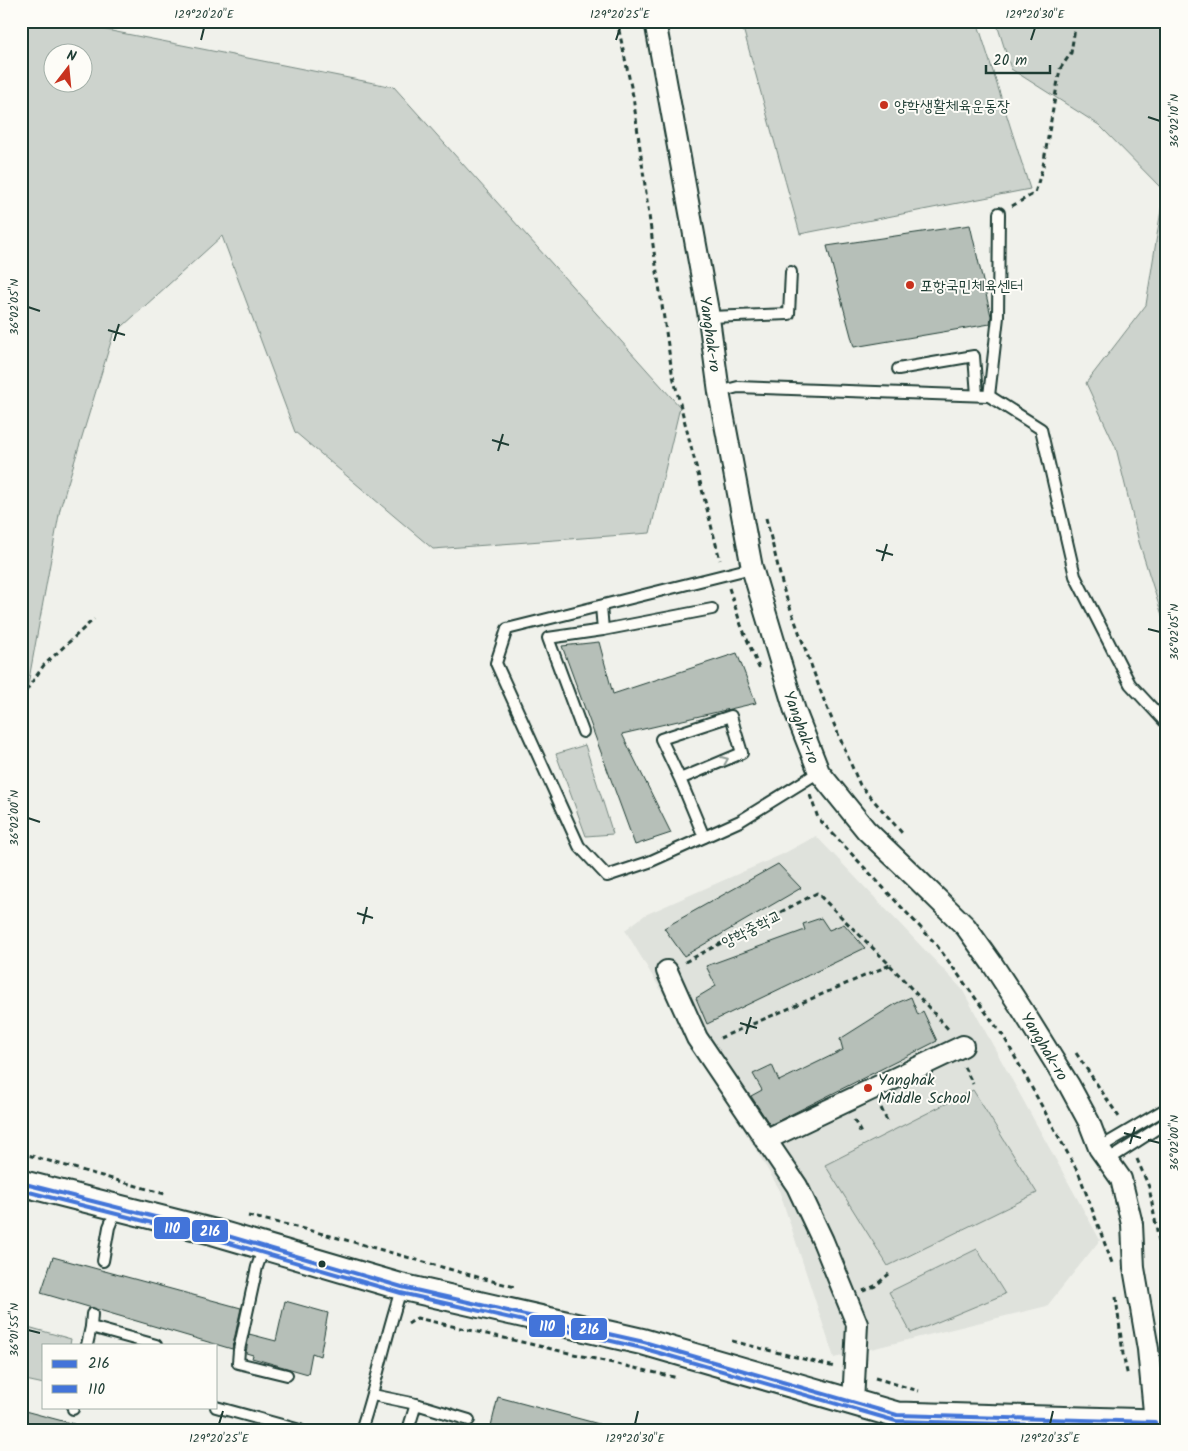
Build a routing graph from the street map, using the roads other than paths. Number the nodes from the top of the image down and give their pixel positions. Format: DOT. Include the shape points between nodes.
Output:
graph roads {
  1 [pos="655,21"];
  2 [pos="999,214"];
  3 [pos="791,272"];
  4 [pos="709,317"];
  5 [pos="898,369"];
  6 [pos="719,392"];
  7 [pos="977,396"];
  8 [pos="989,396"];
  9 [pos="752,568"];
  10 [pos="601,606"];
  11 [pos="712,609"];
  12 [pos="603,630"];
  13 [pos="1167,724"];
  14 [pos="583,732"];
  15 [pos="812,777"];
  16 [pos="680,779"];
  17 [pos="704,837"];
  18 [pos="666,971"];
  19 [pos="963,1046"];
  20 [pos="1167,1108"];
  21 [pos="1165,1123"];
  22 [pos="1167,1135"];
  23 [pos="764,1140"];
  24 [pos="1104,1154"];
  25 [pos="21,1183"];
  26 [pos="117,1208"];
  27 [pos="264,1247"];
  28 [pos="103,1260"];
  29 [pos="402,1287"];
  30 [pos="92,1314"];
  31 [pos="91,1327"];
  32 [pos="87,1344"];
  33 [pos="152,1344"];
  34 [pos="287,1375"];
  35 [pos="373,1395"];
  36 [pos="853,1403"];
  37 [pos="416,1404"];
  38 [pos="218,1408"];
  39 [pos="1158,1414"];
  40 [pos="469,1420"];
  41 [pos="300,1430"];
  42 [pos="361,1430"];
  43 [pos="408,1430"];
  1 -- 4 [label="street, Yanghak-ro"];
  2 -- 8 [label="lane" via="998,317"];
  3 -- 4 [label="lane" via="789,314"];
  4 -- 6 [label="street, Yanghak-ro"];
  5 -- 7 [label="lane" via="974,356"];
  6 -- 7 [label="lane" via="738,387"];
  6 -- 9 [label="street, Yanghak-ro"];
  7 -- 8 [label="lane"];
  8 -- 13 [label="lane" via="1041,429 1075,576 1130,684"];
  9 -- 10 [label="lane"];
  9 -- 15 [label="street, Yanghak-ro"];
  10 -- 12 [label="lane"];
  10 -- 17 [label="lane" via="507,629 496,662 579,846 607,876 649,862"];
  11 -- 12 [label="lane"];
  12 -- 14 [label="lane" via="548,638"];
  15 -- 17 [label="lane" via="740,821"];
  15 -- 24 [label="street, Yanghak-ro" via="966,927 1069,1085"];
  16 -- 16 [label="lane, one-way" via="742,753 731,716 661,739"];
  16 -- 17 [label="lane"];
  18 -- 23 [label="street" via="702,1045"];
  19 -- 23 [label="street"];
  20 -- 24 [label="lane"];
  21 -- 22 [label="lane"];
  21 -- 24 [label="lane"];
  23 -- 36 [label="street" via="797,1186 857,1324"];
  24 -- 39 [label="street, Yanghak-ro" via="1122,1179 1132,1224 1134,1268"];
  25 -- 26 [label="street"];
  26 -- 27 [label="street"];
  26 -- 28 [label="lane" via="109,1227"];
  27 -- 29 [label="street"];
  27 -- 34 [label="lane" via="238,1363"];
  29 -- 35 [label="lane"];
  29 -- 36 [label="street" via="644,1342"];
  30 -- 31 [label="lane"];
  31 -- 32 [label="lane"];
  31 -- 33 [label="lane"];
  35 -- 37 [label="lane"];
  35 -- 42 [label="lane"];
  36 -- 39 [label="street" via="897,1415"];
  37 -- 40 [label="lane"];
  37 -- 43 [label="lane"];
  38 -- 41 [label="lane"];
}
